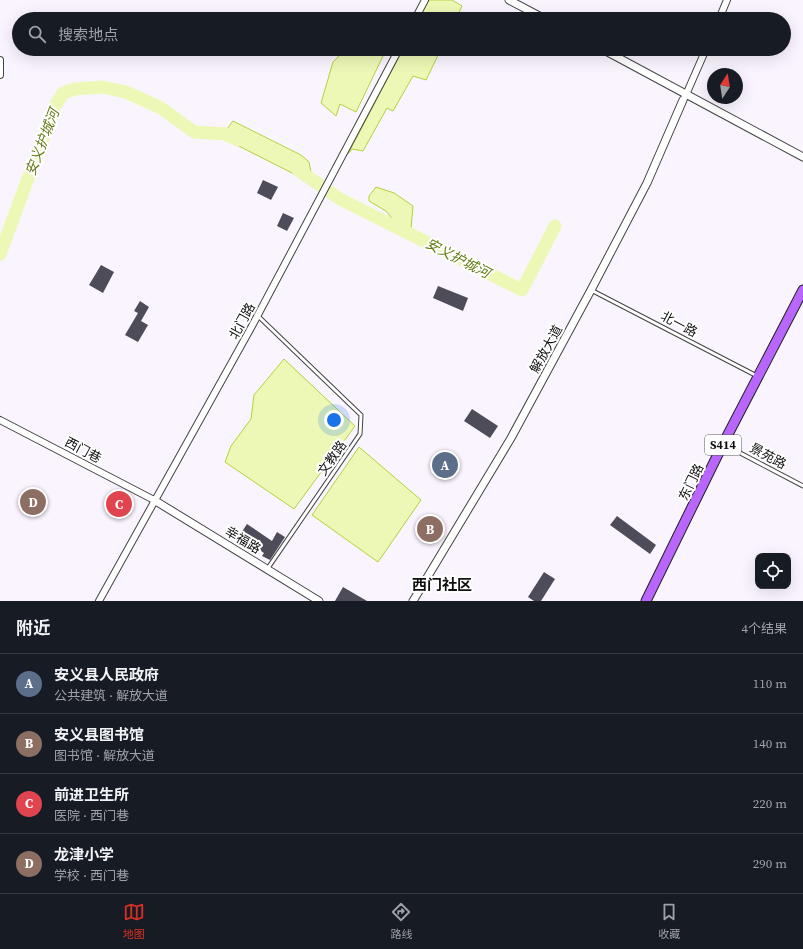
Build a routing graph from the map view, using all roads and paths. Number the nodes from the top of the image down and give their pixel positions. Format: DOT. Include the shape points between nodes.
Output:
graph roads {
  1 [pos="425,0"];
  2 [pos="509,0"];
  3 [pos="728,0"];
  4 [pos="419,12"];
  5 [pos="532,12"];
  6 [pos="722,12"];
  7 [pos="395,56"];
  8 [pos="614,56"];
  9 [pos="703,56"];
  10 [pos="0,60"];
  11 [pos="0,75"];
  12 [pos="685,97"];
  13 [pos="803,157"];
  14 [pos="591,290"];
  15 [pos="803,290"];
  16 [pos="258,316"];
  17 [pos="758,377"];
  18 [pos="0,420"];
  19 [pos="724,444"];
  20 [pos="803,486"];
  21 [pos="154,500"];
  22 [pos="268,568"];
  23 [pos="99,601"];
  24 [pos="319,601"];
  25 [pos="413,601"];
  26 [pos="646,601"];
  1 -- 4 [label="street"];
  2 -- 5 [label="street"];
  3 -- 6 [label="street"];
  7 -- 16 [label="street, 北门路"];
  8 -- 12 [label="street"];
  9 -- 12 [label="street"];
  10 -- 11 [label="street"];
  12 -- 13 [label="street"];
  12 -- 14 [label="street, 解放大道" via="647,183"];
  14 -- 17 [label="lane, 北一路"];
  14 -- 25 [label="street, 解放大道" via="511,438"];
  15 -- 17 [label="main road, 东门路 / S414"];
  16 -- 21 [label="street, 北门路"];
  16 -- 22 [label="lane, 文教路" via="361,415 360,434"];
  17 -- 19 [label="main road, 东门路 / S414"];
  18 -- 21 [label="street, 西门巷"];
  19 -- 20 [label="lane, 景苑路"];
  19 -- 26 [label="main road, 东门路 / S414"];
  21 -- 22 [label="street, 幸福路"];
  21 -- 23 [label="street, 北门路"];
  22 -- 24 [label="street, 幸福路"];
}
